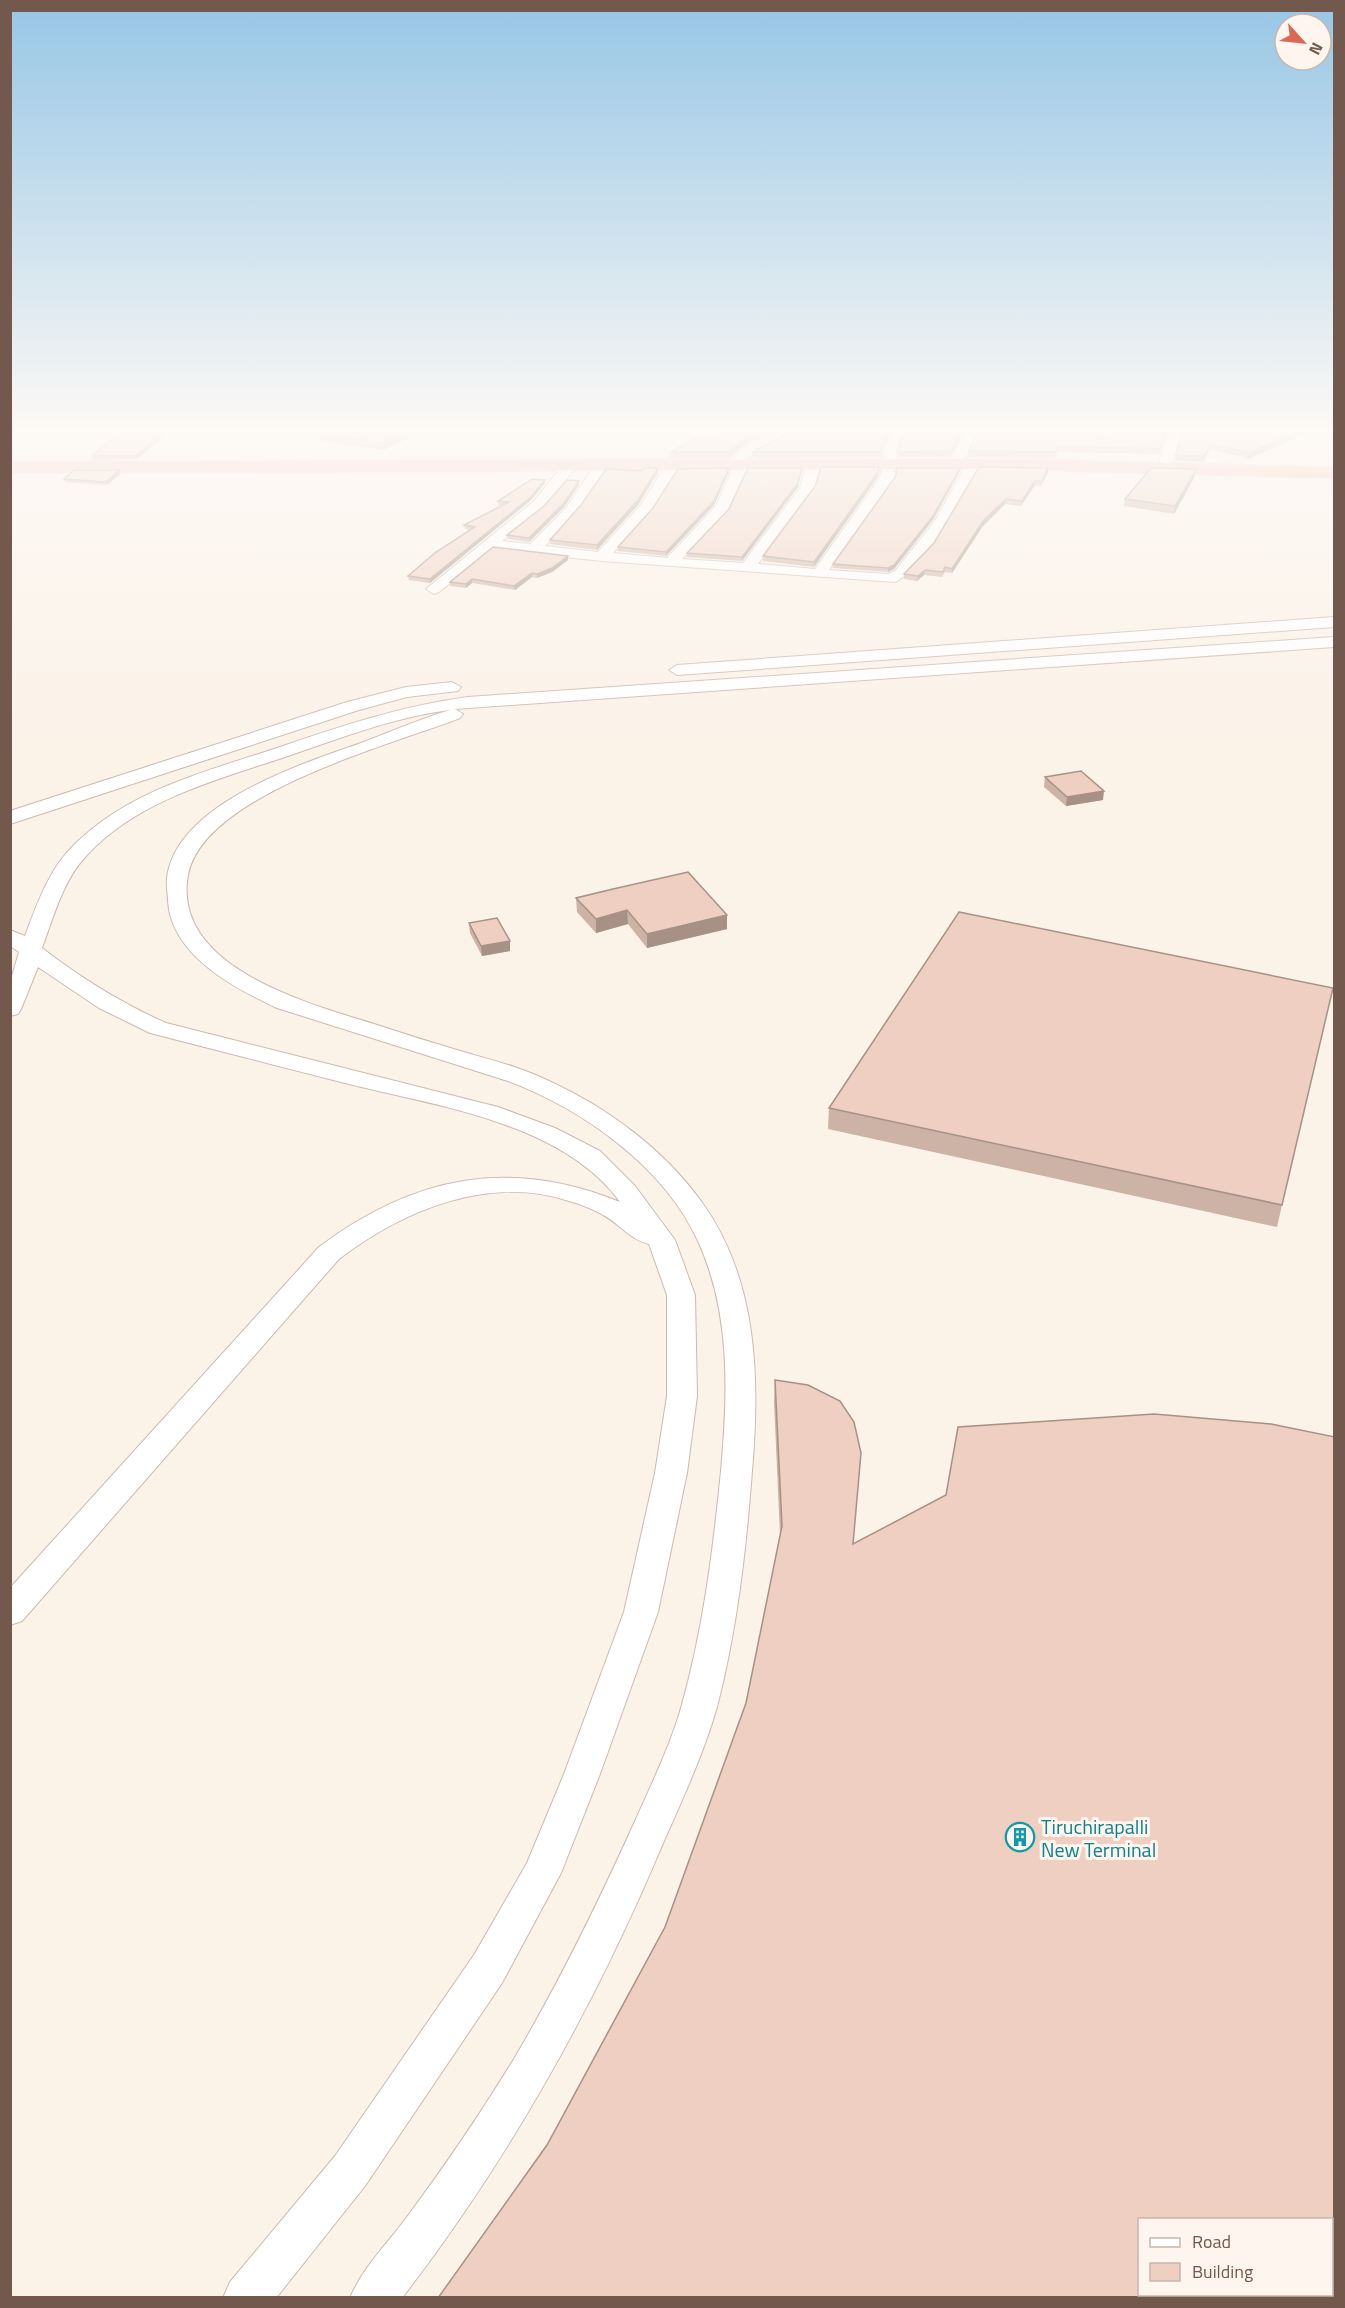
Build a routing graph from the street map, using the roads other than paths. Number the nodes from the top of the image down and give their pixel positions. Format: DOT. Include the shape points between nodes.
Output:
graph roads {
  1 [pos="495,540"];
  2 [pos="543,540"];
  3 [pos="617,540"];
  4 [pos="692,540"];
  5 [pos="768,540"];
  6 [pos="843,540"];
  7 [pos="927,540"];
  8 [pos="490,544"];
  9 [pos="533,549"];
  10 [pos="602,556"];
  11 [pos="671,562"];
  12 [pos="748,567"];
  13 [pos="820,572"];
  14 [pos="434,589"];
  15 [pos="1335,622"];
  16 [pos="1335,642"];
  17 [pos="661,671"];
  18 [pos="579,677"];
  19 [pos="537,697"];
  20 [pos="10,818"];
  21 [pos="20,943"];
  22 [pos="10,1009"];
  23 [pos="677,1280"];
  24 [pos="10,1611"];
  25 [pos="246,2298"];
  26 [pos="373,2298"];
  1 -- 8 [label="street"];
  2 -- 9 [label="street"];
  3 -- 10 [label="street"];
  4 -- 11 [label="street"];
  5 -- 12 [label="street"];
  6 -- 13 [label="street"];
  7 -- 13 [label="street" via="900,574 890,579"];
  8 -- 9 [label="street"];
  8 -- 14 [label="street"];
  9 -- 10 [label="street"];
  10 -- 11 [label="street"];
  11 -- 12 [label="street"];
  12 -- 13 [label="street"];
  15 -- 17 [label="street"];
  16 -- 19 [label="street"];
  18 -- 20 [label="street" via="461,686 383,697"];
  19 -- 21 [label="street" via="413,710 208,777 151,800 105,828 80,850"];
  19 -- 26 [label="street" via="467,709 249,794 195,838 176,881 182,920 192,938 247,984 285,1003 550,1089 627,1140 667,1176 703,1221 732,1294 740,1337 742,1390 733,1515 724,1590 697,1712 620,1903 559,2023 501,2120 416,2245"];
  21 -- 22 [label="street" via="27,974"];
  21 -- 23 [label="street" via="119,1012 159,1028 489,1112 546,1133 591,1157 626,1192 661,1240"];
  23 -- 24 [label="street" via="669,1261 640,1227 602,1204 576,1195 527,1186 487,1186 427,1196 398,1206 349,1235 329,1253"];
  23 -- 25 [label="street" via="681,1295 682,1396 641,1612 542,1873 488,1969 350,2171"];
}
